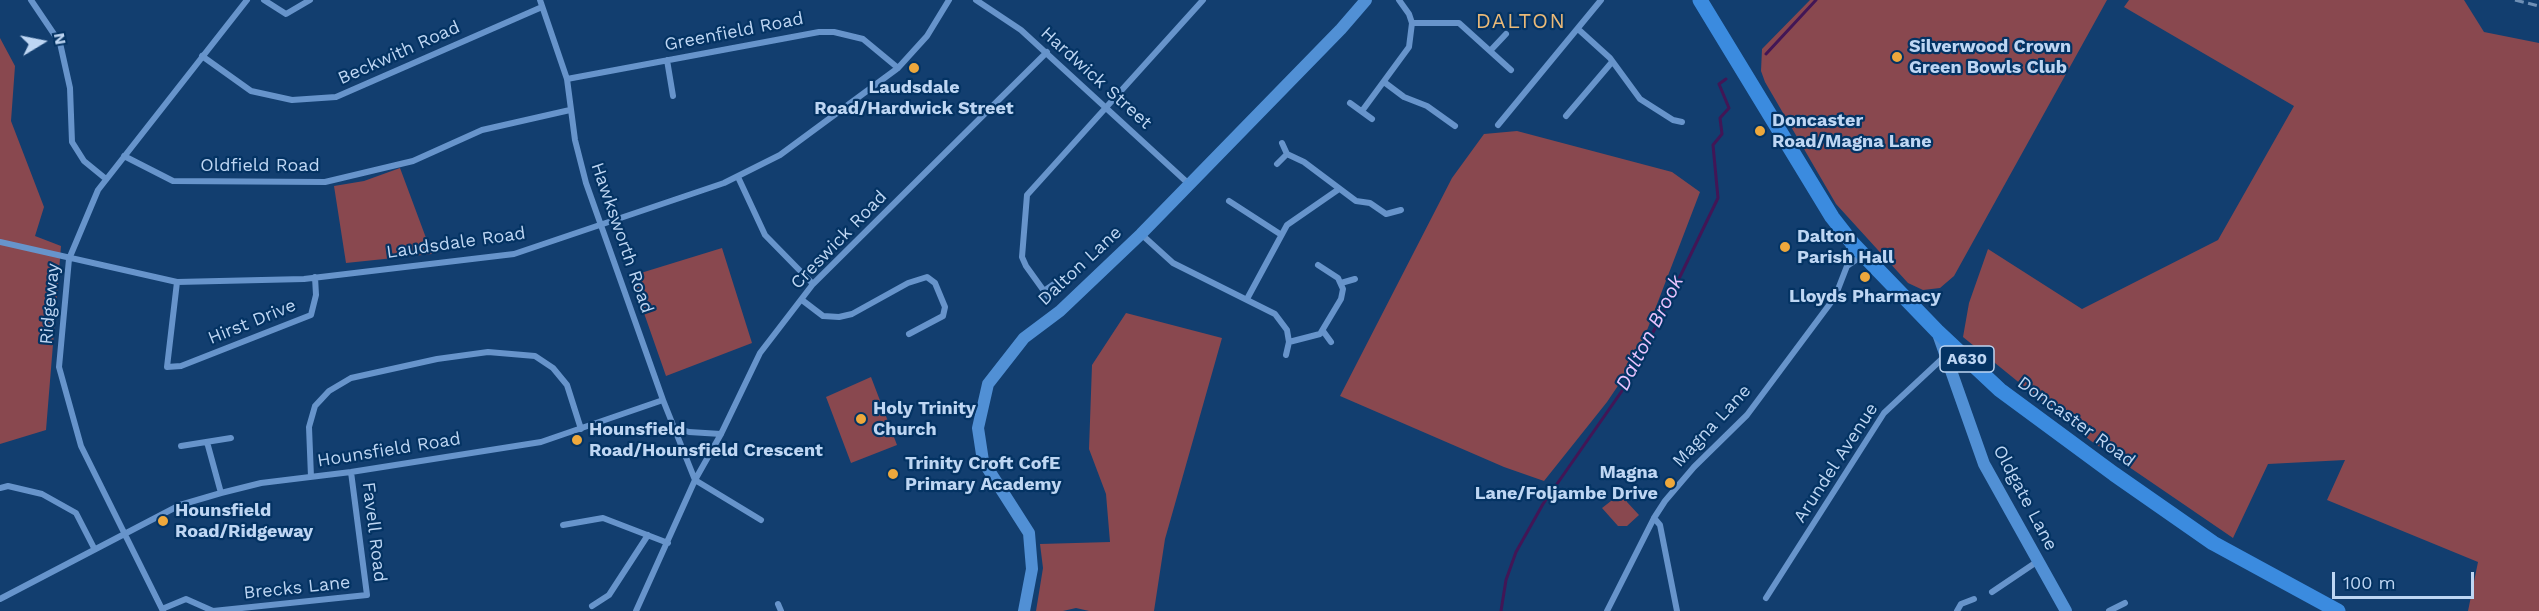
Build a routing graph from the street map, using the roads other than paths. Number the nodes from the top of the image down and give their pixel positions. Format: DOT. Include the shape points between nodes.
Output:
graph roads {
  1 [pos="31,0"];
  2 [pos="247,0"];
  3 [pos="264,0"];
  4 [pos="310,0"];
  5 [pos="949,0"];
  6 [pos="976,0"];
  7 [pos="1203,0"];
  8 [pos="1399,0"];
  9 [pos="1601,0"];
  10 [pos="1700,0"];
  11 [pos="1361,2"];
  12 [pos="541,3"];
  13 [pos="1412,23"];
  14 [pos="1578,29"];
  15 [pos="1506,34"];
  16 [pos="1490,51"];
  17 [pos="1047,52"];
  18 [pos="202,56"];
  19 [pos="667,60"];
  20 [pos="1612,62"];
  21 [pos="898,68"];
  22 [pos="1511,70"];
  23 [pos="567,79"];
  24 [pos="1384,82"];
  25 [pos="673,96"];
  26 [pos="1350,103"];
  27 [pos="1105,106"];
  28 [pos="570,110"];
  29 [pos="1362,111"];
  30 [pos="1566,116"];
  31 [pos="1372,119"];
  32 [pos="1673,120"];
  33 [pos="1682,122"];
  34 [pos="1498,125"];
  35 [pos="1455,126"];
  36 [pos="1669,127"];
  37 [pos="1282,143"];
  38 [pos="1287,154"];
  39 [pos="124,156"];
  40 [pos="1276,164"];
  41 [pos="738,177"];
  42 [pos="106,179"];
  43 [pos="1190,185"];
  44 [pos="1339,189"];
  45 [pos="1229,201"];
  46 [pos="1401,210"];
  47 [pos="600,226"];
  48 [pos="1141,234"];
  49 [pos="1280,234"];
  50 [pos="0,242"];
  51 [pos="1858,249"];
  52 [pos="69,259"];
  53 [pos="1318,265"];
  54 [pos="1847,266"];
  55 [pos="315,278"];
  56 [pos="1355,279"];
  57 [pos="177,282"];
  58 [pos="1341,283"];
  59 [pos="813,284"];
  60 [pos="1054,284"];
  61 [pos="1044,291"];
  62 [pos="1049,297"];
  63 [pos="1247,299"];
  64 [pos="802,300"];
  65 [pos="1323,331"];
  66 [pos="1936,331"];
  67 [pos="909,334"];
  68 [pos="1289,342"];
  69 [pos="1331,342"];
  70 [pos="1286,355"];
  71 [pos="1944,357"];
  72 [pos="663,400"];
  73 [pos="674,427"];
  74 [pos="581,429"];
  75 [pos="721,434"];
  76 [pos="231,438"];
  77 [pos="207,442"];
  78 [pos="181,446"];
  79 [pos="351,472"];
  80 [pos="311,477"];
  81 [pos="695,480"];
  82 [pos="0,488"];
  83 [pos="220,493"];
  84 [pos="1654,518"];
  85 [pos="761,520"];
  86 [pos="563,525"];
  87 [pos="122,534"];
  88 [pos="648,535"];
  89 [pos="669,543"];
  90 [pos="94,548"];
  91 [pos="2038,561"];
  92 [pos="1992,592"];
  93 [pos="367,595"];
  94 [pos="1766,598"];
  95 [pos="0,599"];
  96 [pos="1974,599"];
  97 [pos="2125,603"];
  98 [pos="592,606"];
  99 [pos="162,610"];
  100 [pos="636,611"];
  101 [pos="1024,611"];
  102 [pos="1607,611"];
  103 [pos="1677,611"];
  104 [pos="1957,611"];
  105 [pos="2066,611"];
  106 [pos="2109,611"];
  107 [pos="2338,611"];
  1 -- 42 [label="street" via="60,43 70,88 72,142 84,161"];
  2 -- 18 [label="street, Ridgeway"];
  3 -- 4 [label="street" via="286,14"];
  5 -- 21 [label="street, Laudsdale Road" via="927,36"];
  6 -- 17 [label="street, Hardwick Street" via="1009,20"];
  7 -- 27 [label="street"];
  8 -- 13 [label="street"];
  9 -- 14 [label="street"];
  10 -- 51 [label="main road, Doncaster Road / A630" via="1821,201"];
  11 -- 43 [label="street, Dalton Lane"];
  12 -- 18 [label="street, Beckwith Road" via="336,97 292,100 252,91"];
  12 -- 23 [label="street, Hawksworth Road"];
  13 -- 16 [label="street" via="1455,21"];
  13 -- 24 [label="street" via="1409,47"];
  14 -- 20 [label="street"];
  14 -- 34 [label="street"];
  15 -- 16 [label="street"];
  16 -- 22 [label="street"];
  17 -- 27 [label="street, Hardwick Street"];
  17 -- 59 [label="street, Creswick Road"];
  18 -- 39 [label="street, Ridgeway"];
  19 -- 21 [label="street, Greenfield Road" via="795,35 834,32 863,39"];
  19 -- 23 [label="street, Greenfield Road"];
  19 -- 25 [label="street"];
  20 -- 30 [label="street"];
  20 -- 32 [label="street" via="1640,99"];
  21 -- 41 [label="street, Laudsdale Road" via="805,140"];
  23 -- 28 [label="street, Hawksworth Road"];
  24 -- 29 [label="street"];
  24 -- 35 [label="street"];
  26 -- 29 [label="street"];
  27 -- 43 [label="street, Hardwick Street"];
  27 -- 61 [label="street" via="1027,195 1022,256"];
  28 -- 39 [label="street, Oldfield Road" via="482,130 413,161 325,182 173,181"];
  28 -- 47 [label="street, Hawksworth Road"];
  29 -- 31 [label="street"];
  32 -- 33 [label="street"];
  32 -- 36 [label="street"];
  37 -- 38 [label="street"];
  38 -- 40 [label="street"];
  38 -- 44 [label="street" via="1305,162"];
  39 -- 42 [label="street, Ridgeway"];
  41 -- 47 [label="street, Laudsdale Road"];
  41 -- 59 [label="street" via="765,235"];
  42 -- 52 [label="street, Ridgeway"];
  43 -- 48 [label="street, Dalton Lane"];
  44 -- 46 [label="street" via="1386,214"];
  44 -- 49 [label="street"];
  45 -- 49 [label="street"];
  47 -- 55 [label="street, Laudsdale Road" via="514,254"];
  47 -- 72 [label="street, Hawksworth Road"];
  48 -- 63 [label="street" via="1173,263"];
  48 -- 101 [label="street, Dalton Lane" via="1024,338 988,384 978,428 983,461 1029,533 1032,569"];
  49 -- 63 [label="street"];
  50 -- 52 [label="street, Laudsdale Road"];
  51 -- 54 [label="street"];
  51 -- 54 [label="street, Magna Lane" via="1846,252"];
  51 -- 66 [label="main road, Doncaster Road / A630"];
  52 -- 57 [label="street, Laudsdale Road"];
  52 -- 87 [label="street, Ridgeway" via="59,367 81,446"];
  53 -- 58 [label="street"];
  54 -- 84 [label="street, Magna Lane" via="1835,297 1765,391 1694,467"];
  55 -- 57 [label="street, Laudsdale Road"];
  55 -- 57 [label="street, Hirst Drive" via="311,315 181,366 167,367"];
  56 -- 58 [label="street"];
  58 -- 65 [label="street" via="1341,299"];
  59 -- 64 [label="street, Creswick Road"];
  60 -- 61 [label="street"];
  61 -- 62 [label="street"];
  63 -- 68 [label="street" via="1282,321"];
  64 -- 67 [label="street" via="823,315 839,317 927,277 935,283 945,307 943,316"];
  64 -- 75 [label="street, Creswick Road" via="760,353"];
  65 -- 68 [label="street"];
  65 -- 69 [label="street"];
  66 -- 71 [label="street, Oldgate Lane"];
  66 -- 107 [label="main road, Doncaster Road / A630" via="2000,390 2213,543"];
  68 -- 70 [label="street"];
  71 -- 91 [label="street, Oldgate Lane" via="1984,464"];
  71 -- 94 [label="street, Arundel Avenue" via="1884,413"];
  72 -- 73 [label="street, Hawksworth Road"];
  72 -- 74 [label="street, Hounsfield Road"];
  73 -- 75 [label="street"];
  73 -- 81 [label="street, Hawksworth Road"];
  74 -- 79 [label="street, Hounsfield Road" via="541,442"];
  74 -- 80 [label="street" via="567,385 553,368 535,356 488,352 437,359 351,378 329,391 315,406 309,427"];
  75 -- 81 [label="street, Creswick Road"];
  76 -- 77 [label="street"];
  77 -- 78 [label="street"];
  77 -- 83 [label="street"];
  79 -- 80 [label="street, Hounsfield Road"];
  79 -- 93 [label="street, Favell Road"];
  80 -- 83 [label="street, Hounsfield Road"];
  81 -- 85 [label="street"];
  81 -- 89 [label="street, Creswick Road"];
  82 -- 90 [label="street" via="8,486 42,494 76,513"];
  83 -- 87 [label="street, Hounsfield Road" via="180,505"];
  84 -- 102 [label="street, Magna Lane"];
  84 -- 103 [label="street" via="1660,525"];
  86 -- 88 [label="street" via="603,518"];
  87 -- 90 [label="street, Hounsfield Road"];
  87 -- 99 [label="street, Ridgeway"];
  88 -- 89 [label="street"];
  88 -- 98 [label="street" via="609,595"];
  89 -- 100 [label="street, Creswick Road"];
  90 -- 95 [label="street, Hounsfield Road"];
  91 -- 92 [label="street"];
  91 -- 105 [label="street, Oldgate Lane"];
  93 -- 99 [label="street, Brecks Lane" via="213,611 186,599"];
  96 -- 104 [label="street" via="1961,604"];
  97 -- 106 [label="street"];
}
